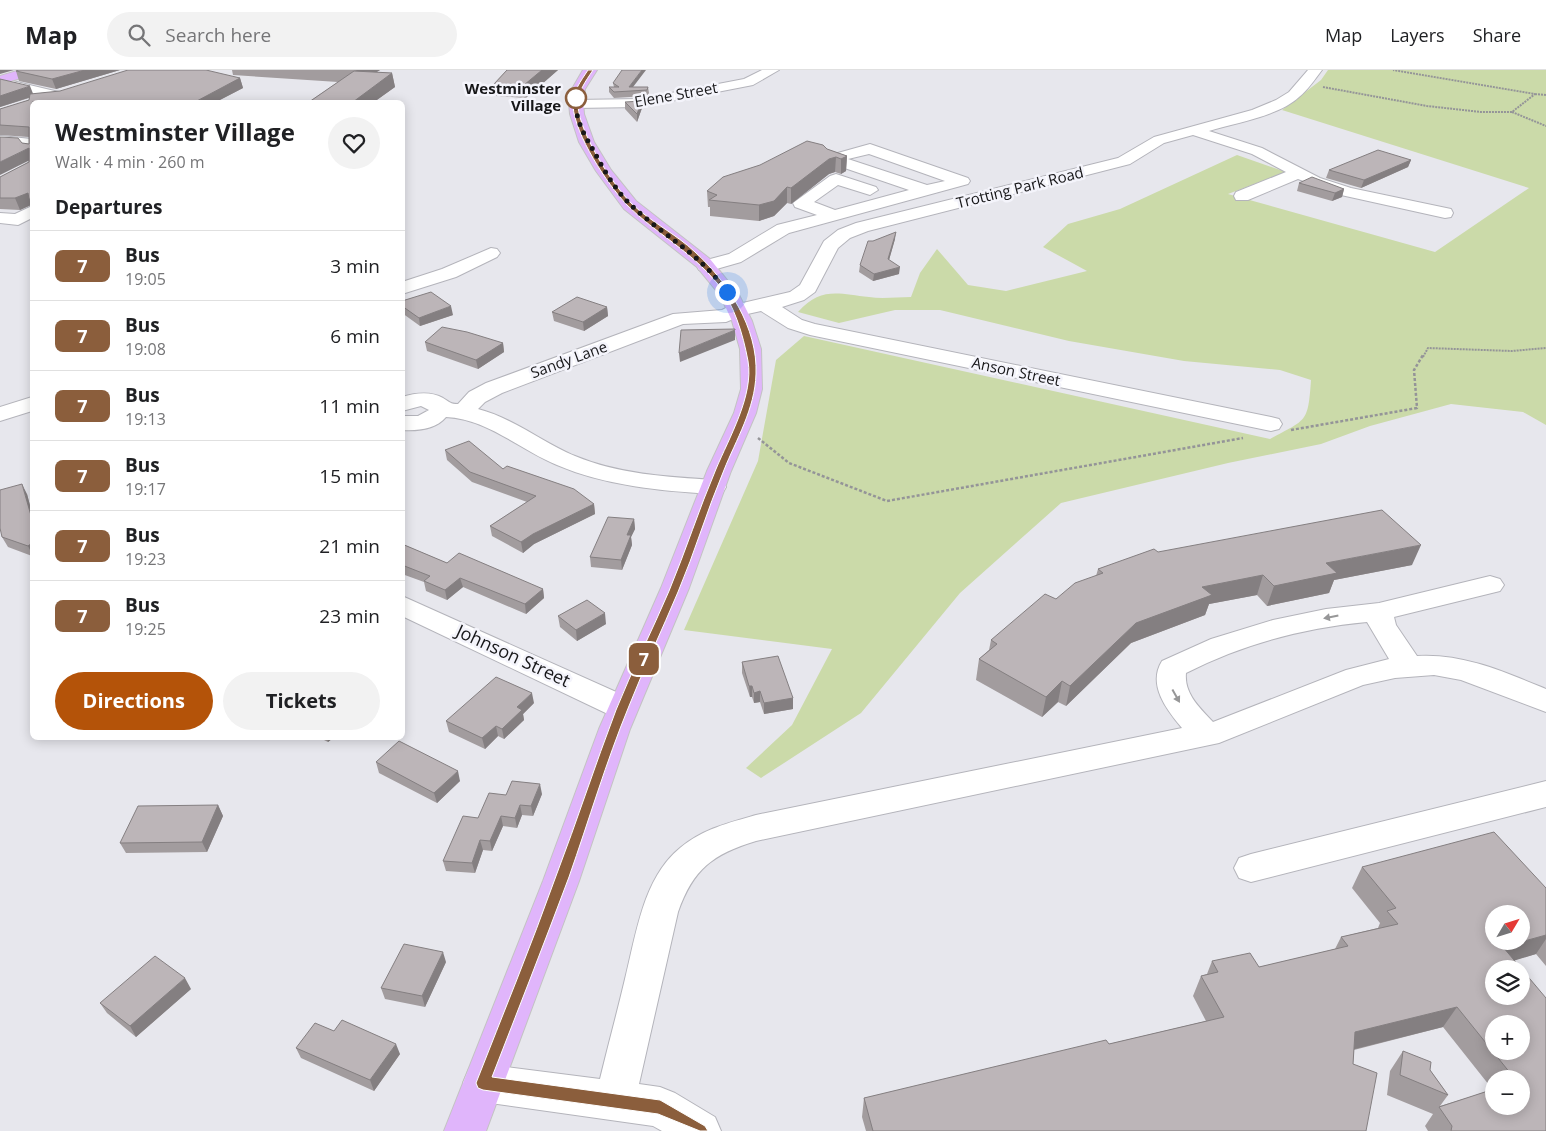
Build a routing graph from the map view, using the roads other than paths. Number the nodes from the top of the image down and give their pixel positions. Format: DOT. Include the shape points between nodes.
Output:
graph roads {
  1 [pos="34,70"];
  2 [pos="590,70"];
  3 [pos="772,70"];
  4 [pos="1315,70"];
  5 [pos="0,81"];
  6 [pos="43,100"];
  7 [pos="575,104"];
  8 [pos="1191,130"];
  9 [pos="0,141"];
  10 [pos="30,145"];
  11 [pos="863,169"];
  12 [pos="1298,173"];
  13 [pos="840,180"];
  14 [pos="818,190"];
  15 [pos="927,191"];
  16 [pos="1242,196"];
  17 [pos="898,198"];
  18 [pos="811,208"];
  19 [pos="864,208"];
  20 [pos="30,212"];
  21 [pos="1445,213"];
  22 [pos="834,215"];
  23 [pos="0,218"];
  24 [pos="798,225"];
  25 [pos="491,253"];
  26 [pos="706,266"];
  27 [pos="405,287"];
  28 [pos="765,305"];
  29 [pos="737,310"];
  30 [pos="405,403"];
  31 [pos="30,405"];
  32 [pos="440,410"];
  33 [pos="464,410"];
  34 [pos="0,414"];
  35 [pos="405,423"];
  36 [pos="1280,427"];
  37 [pos="714,487"];
  38 [pos="1490,585"];
  39 [pos="405,606"];
  40 [pos="1379,612"];
  41 [pos="1408,666"];
  42 [pos="1546,701"];
  43 [pos="623,708"];
  44 [pos="1206,735"];
  45 [pos="1546,794"];
  46 [pos="1251,868"];
  47 [pos="483,1083"];
  48 [pos="615,1101"];
  49 [pos="465,1131"];
  50 [pos="700,1131"];
  1 -- 5 [label="main road"];
  2 -- 7 [label="main road" via="578,89"];
  3 -- 7 [label="street, Elene Street" via="748,82 640,102"];
  4 -- 8 [label="street, Trotting Park Road" via="1294,95 1282,103"];
  5 -- 6 [label="street" via="63,94"];
  7 -- 26 [label="main road" via="586,137 621,195"];
  8 -- 12 [label="street" via="1257,151"];
  8 -- 28 [label="street, Trotting Park Road" via="1159,140 1124,161 1102,168 880,221 844,234 830,245 808,288 790,298"];
  9 -- 10 [label="street"];
  11 -- 13 [label="street"];
  11 -- 15 [label="street"];
  11 -- 15 [label="street" via="832,159 870,149 962,181"];
  12 -- 16 [label="street"];
  12 -- 21 [label="street" via="1347,192"];
  13 -- 14 [label="street" via="836,179"];
  13 -- 17 [label="street"];
  14 -- 18 [label="street" via="801,203"];
  14 -- 19 [label="street"];
  15 -- 17 [label="street"];
  17 -- 19 [label="street"];
  18 -- 22 [label="street"];
  18 -- 24 [label="street" via="796,211 785,218"];
  19 -- 22 [label="street"];
  20 -- 23 [label="street" via="18,220"];
  22 -- 24 [label="street"];
  24 -- 26 [label="street" via="784,229 735,258"];
  25 -- 27 [label="street" via="449,273"];
  26 -- 29 [label="main road" via="724,287"];
  28 -- 29 [label="street, Trotting Park Road"];
  28 -- 36 [label="street, Anson Street" via="795,324 810,329"];
  29 -- 33 [label="street, Sandy Lane" via="726,316 680,318 494,388 476,397"];
  29 -- 37 [label="main road" via="753,365 750,394"];
  30 -- 32 [label="street" via="429,400 439,405"];
  31 -- 34 [label="street"];
  32 -- 33 [label="street"];
  32 -- 35 [label="street" via="426,422"];
  33 -- 37 [label="street" via="485,417 550,453 588,468 654,482"];
  37 -- 43 [label="main road"];
  38 -- 40 [label="street"];
  39 -- 43 [label="street, Johnson Street"];
  40 -- 41 [label="street" via="1382,626"];
  40 -- 44 [label="street, one-way" via="1345,614 1291,624 1172,668 1169,679 1173,692"];
  41 -- 42 [label="street" via="1434,664 1463,670"];
  41 -- 44 [label="street" via="1356,677"];
  43 -- 47 [label="main road" via="562,879"];
  44 -- 48 [label="street" via="756,828 718,839 691,858 672,880 660,912"];
  45 -- 46 [label="street"];
  47 -- 48 [label="street"];
  47 -- 49 [label="main road"];
  48 -- 50 [label="street" via="660,1107"];
}
